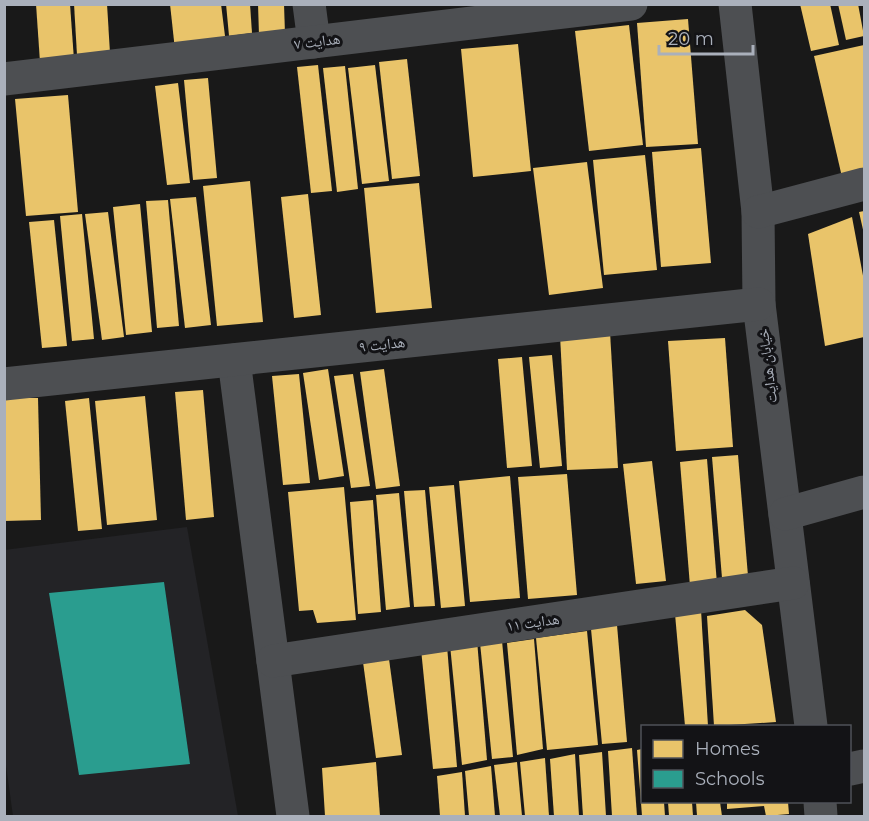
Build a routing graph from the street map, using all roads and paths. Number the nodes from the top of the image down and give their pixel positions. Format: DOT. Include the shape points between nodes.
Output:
graph roads {
  1 [pos="309,4"];
  2 [pos="631,4"];
  3 [pos="735,4"];
  4 [pos="314,42"];
  5 [pos="4,79"];
  6 [pos="864,184"];
  7 [pos="758,212"];
  8 [pos="759,304"];
  9 [pos="234,360"];
  10 [pos="4,384"];
  11 [pos="864,492"];
  12 [pos="784,514"];
  13 [pos="793,583"];
  14 [pos="273,661"];
  15 [pos="810,725"];
  16 [pos="293,816"];
  1 -- 4 [label="street"];
  2 -- 4 [label="street, هدایت ۷"];
  3 -- 7 [label="street, خیابان هدایت"];
  4 -- 5 [label="street, هدایت ۷"];
  6 -- 7 [label="street"];
  7 -- 8 [label="street, خیابان هدایت"];
  8 -- 9 [label="street, هدایت ۹"];
  8 -- 12 [label="street, خیابان هدایت"];
  9 -- 10 [label="street, هدایت ۹"];
  9 -- 14 [label="street"];
  11 -- 12 [label="street"];
  12 -- 13 [label="street, خیابان هدایت"];
  13 -- 14 [label="street, هدایت ۱۱"];
  13 -- 15 [label="street, خیابان هدایت"];
  14 -- 16 [label="street"];
}
